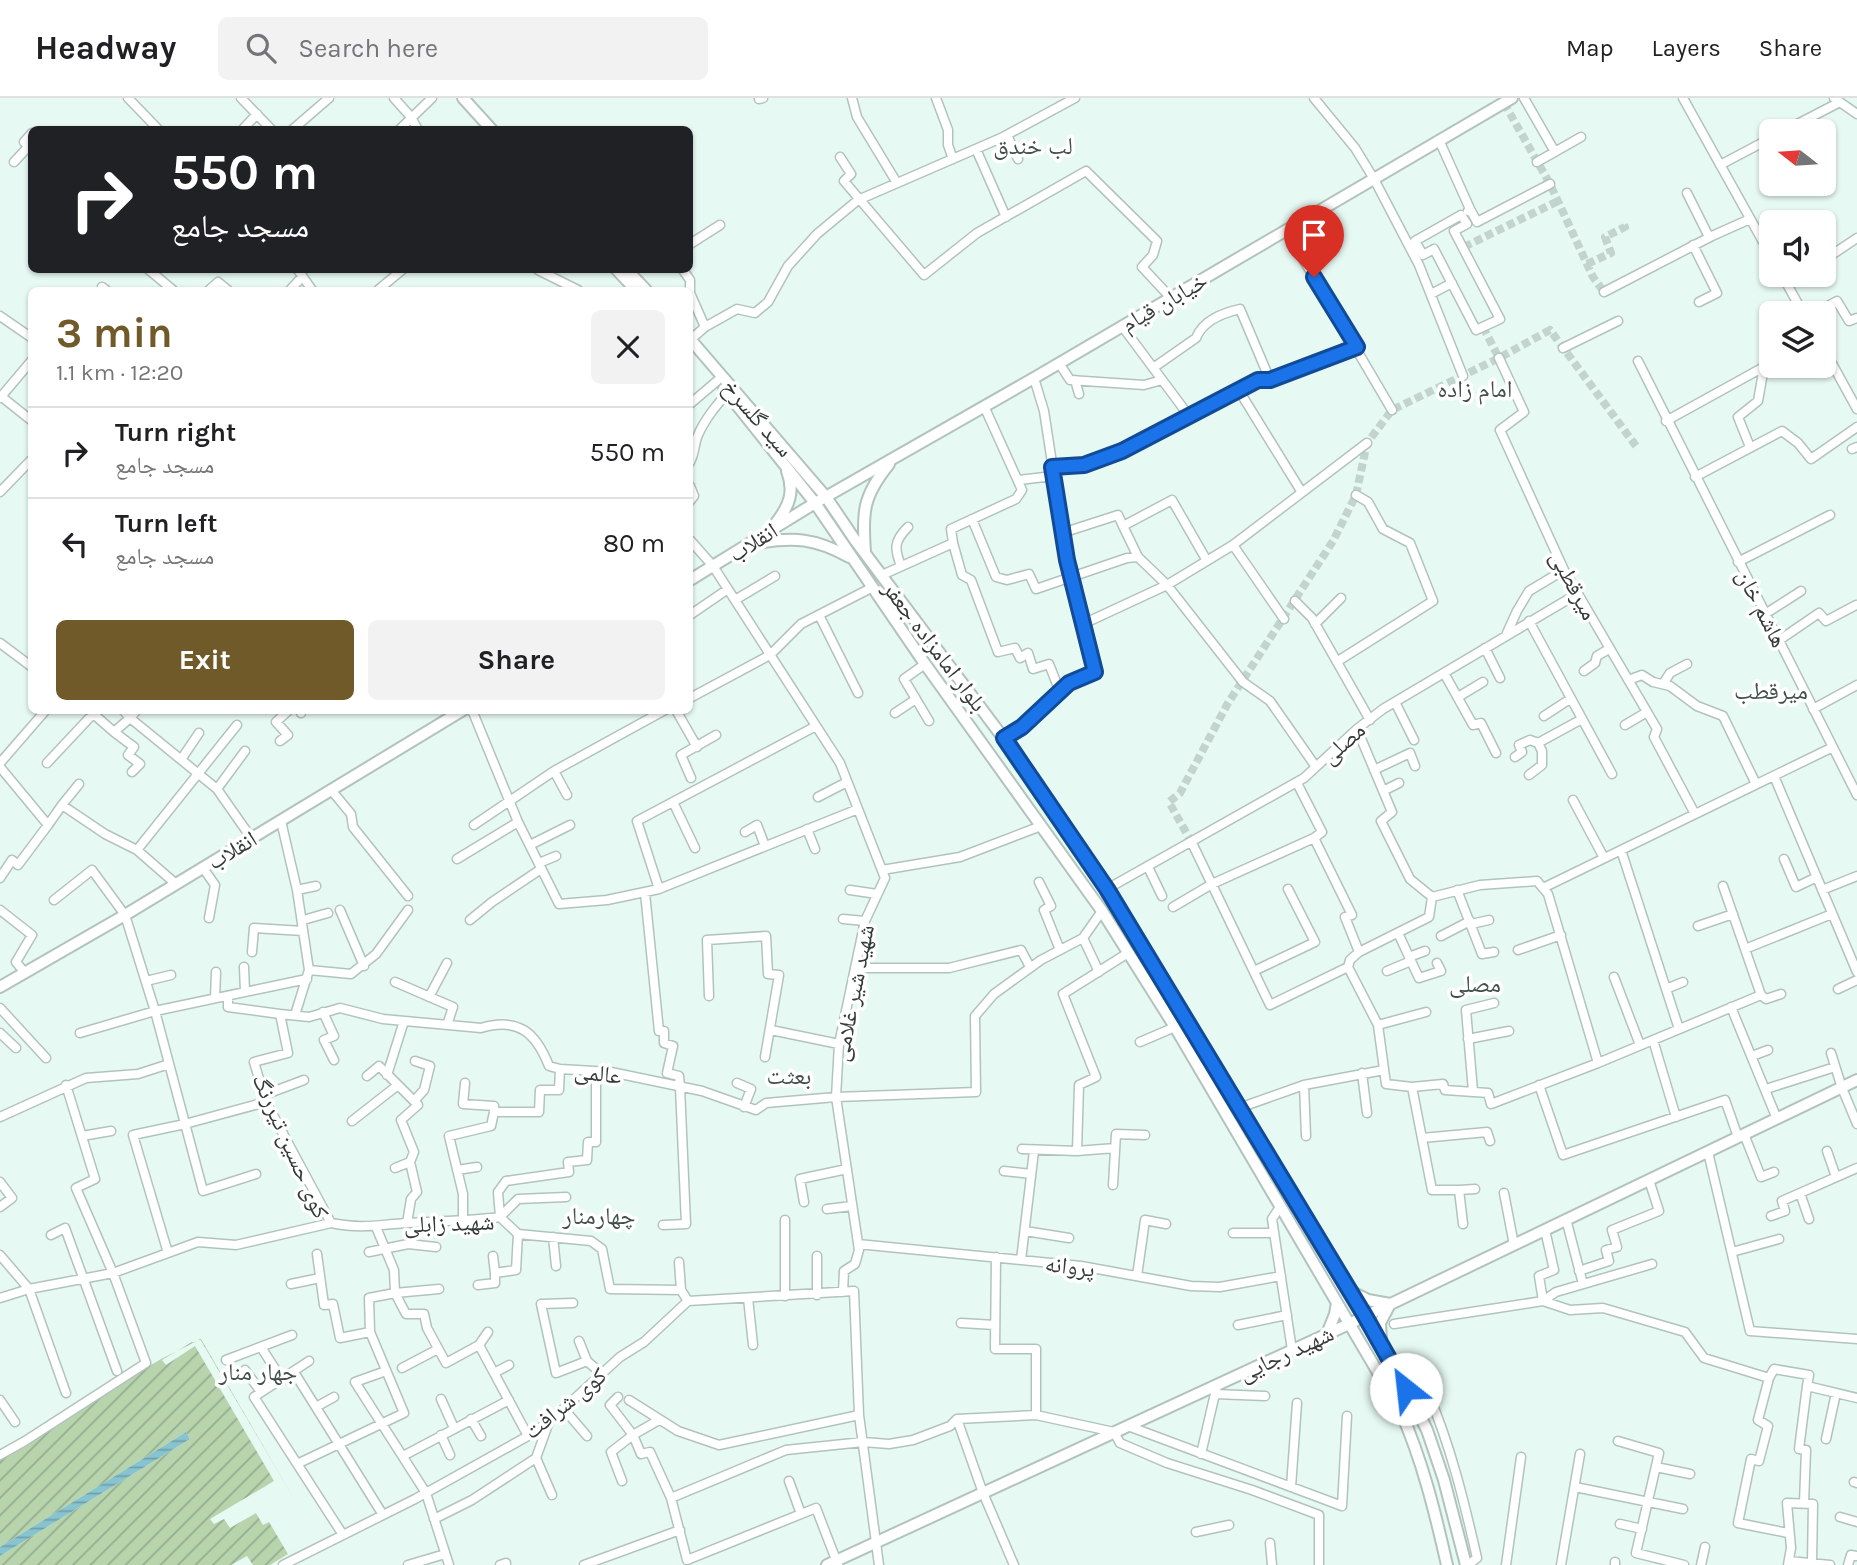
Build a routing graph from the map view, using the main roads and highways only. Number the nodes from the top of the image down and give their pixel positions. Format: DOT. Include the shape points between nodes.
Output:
graph roads {
  1 [pos="463,98"];
  2 [pos="472,98"];
  3 [pos="1512,98"];
  4 [pos="488,126"];
  5 [pos="497,126"];
  6 [pos="620,273"];
  7 [pos="630,273"];
  8 [pos="633,287"];
  9 [pos="643,287"];
  10 [pos="693,343"];
  11 [pos="693,353"];
  12 [pos="893,459"];
  13 [pos="783,462"];
  14 [pos="826,497"];
  15 [pos="815,503"];
  16 [pos="771,530"];
  17 [pos="855,540"];
  18 [pos="751,544"];
  19 [pos="864,552"];
  20 [pos="848,553"];
  21 [pos="693,578"];
  22 [pos="457,714"];
  23 [pos="0,987"];
  24 [pos="1167,988"];
  25 [pos="1154,993"];
  26 [pos="1857,1080"];
  27 [pos="1341,1279"];
  28 [pos="1327,1287"];
  29 [pos="1347,1289"];
  30 [pos="1337,1303"];
  31 [pos="1390,1304"];
  32 [pos="1365,1316"];
  33 [pos="1349,1324"];
  34 [pos="1327,1334"];
  35 [pos="1359,1340"];
  36 [pos="1382,1345"];
  37 [pos="834,1563"];
  38 [pos="1447,1565"];
  39 [pos="1467,1565"];
  1 -- 4 [label="main road"];
  2 -- 5 [label="main road"];
  3 -- 12 [label="main road, خیابان قیام"];
  6 -- 8 [label="main road"];
  7 -- 9 [label="main road"];
  10 -- 14 [label="main road, سید گلسرخ"];
  11 -- 13 [label="main road, سید گلسرخ"];
  12 -- 14 [label="main road, خیابان قیام"];
  12 -- 19 [label="main road" via="872,485 865,505"];
  13 -- 15 [label="main road, سید گلسرخ"];
  13 -- 16 [label="main road" via="791,481 791,500"];
  14 -- 15 [label="main road, خیابان قیام"];
  14 -- 17 [label="main road, بلوار امامزاده جعفر"];
  15 -- 16 [label="main road, انقلاب"];
  15 -- 20 [label="main road, بلوار امامزاده جعفر"];
  16 -- 18 [label="main road, انقلاب"];
  17 -- 19 [label="main road, بلوار امامزاده جعفر"];
  17 -- 20 [label="main road" via="848,542"];
  18 -- 20 [label="main road" via="785,538 811,540"];
  18 -- 21 [label="main road, انقلاب"];
  19 -- 24 [label="main road, بلوار امامزاده جعفر" via="1004,738 1107,889"];
  20 -- 25 [label="main road, بلوار امامزاده جعفر" via="1102,911"];
  22 -- 23 [label="main road, انقلاب"];
  24 -- 25 [label="main road"];
  24 -- 27 [label="main road, بلوار امامزاده جعفر"];
  25 -- 28 [label="main road, بلوار امامزاده جعفر"];
  26 -- 31 [label="main road, شهید رجایی"];
  27 -- 28 [label="main road" via="1338,1289"];
  27 -- 29 [label="main road, بلوار امامزاده جعفر"];
  28 -- 30 [label="main road, بلوار امامزاده جعفر"];
  29 -- 31 [label="main road"];
  29 -- 32 [label="main road, بلوار امامزاده جعفر"];
  30 -- 33 [label="main road, بلوار امامزاده جعفر"];
  30 -- 34 [label="main road"];
  31 -- 32 [label="main road, شهید رجایی"];
  31 -- 36 [label="main road" via="1380,1323"];
  32 -- 33 [label="main road, شهید رجایی"];
  32 -- 36 [label="main road, بلوار امامزاده جعفر"];
  33 -- 34 [label="main road, شهید رجایی"];
  33 -- 35 [label="main road, بلوار امامزاده جعفر"];
  34 -- 35 [label="main road"];
  34 -- 37 [label="main road, شهید رجایی" via="1216,1390 1128,1426"];
  35 -- 38 [label="main road, بلوار امامزاده جعفر" via="1411,1434"];
  36 -- 39 [label="main road, بلوار امامزاده جعفر" via="1427,1430"];
}
